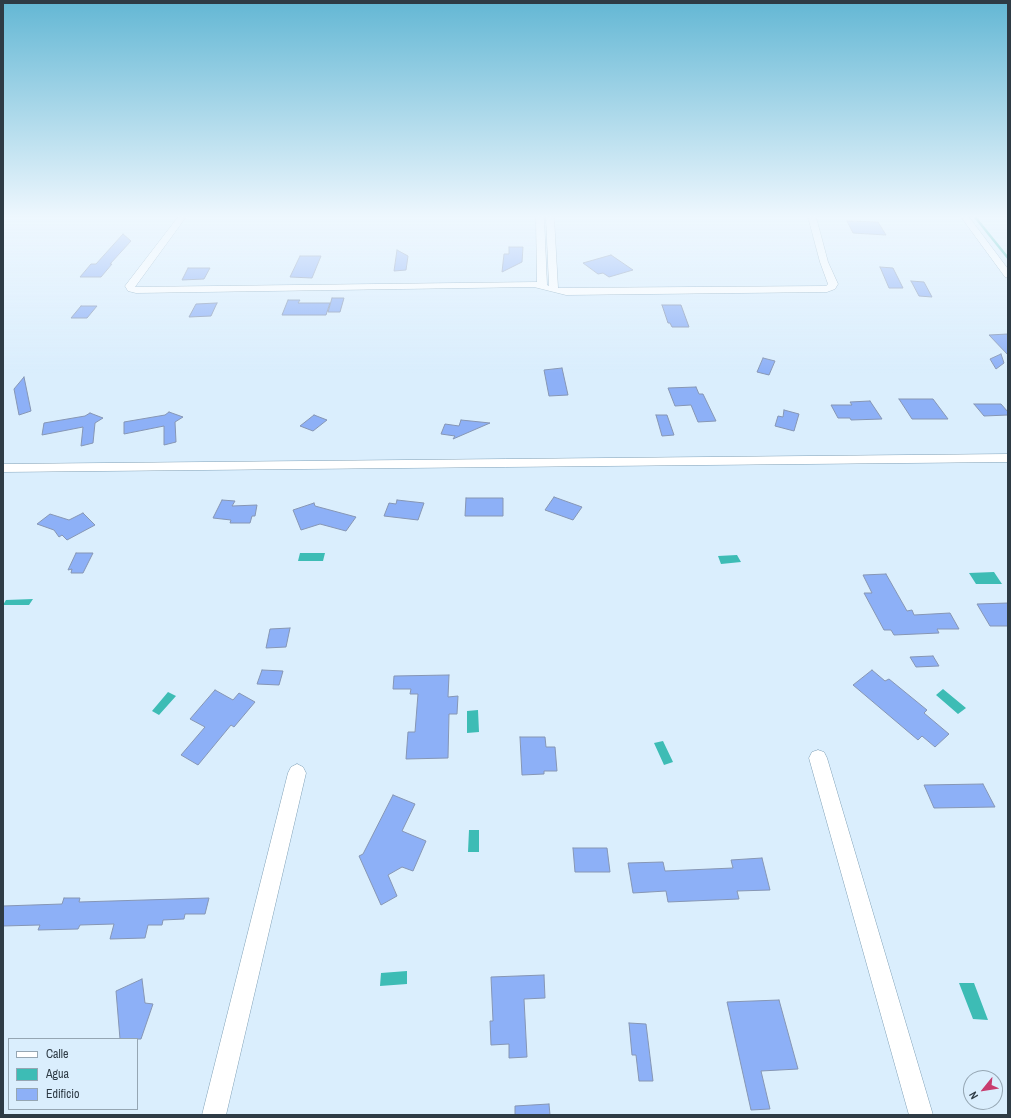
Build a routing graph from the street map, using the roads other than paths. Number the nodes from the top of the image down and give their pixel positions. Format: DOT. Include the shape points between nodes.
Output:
graph roads {
  1 [pos="143,269"];
  2 [pos="542,269"];
  3 [pos="553,269"];
  4 [pos="827,269"];
  5 [pos="542,285"];
  6 [pos="554,290"];
  7 [pos="1008,458"];
  8 [pos="3,468"];
  9 [pos="818,758"];
  10 [pos="297,773"];
  11 [pos="214,1115"];
  12 [pos="921,1115"];
  1 -- 5 [label="street" via="130,286 131,289"];
  2 -- 5 [label="street"];
  3 -- 6 [label="street"];
  4 -- 6 [label="street" via="832,287 566,292"];
  5 -- 6 [label="street"];
  7 -- 8 [label="street"];
  9 -- 12 [label="street"];
  10 -- 11 [label="street"];
}
